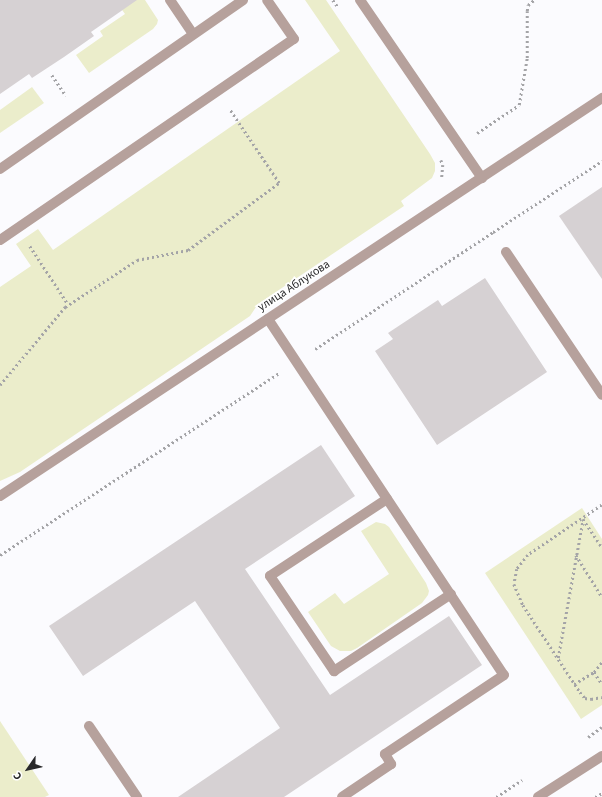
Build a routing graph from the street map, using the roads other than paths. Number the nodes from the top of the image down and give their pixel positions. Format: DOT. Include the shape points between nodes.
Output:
graph roads {
  1 [pos="170,0"];
  2 [pos="243,0"];
  3 [pos="267,0"];
  4 [pos="360,0"];
  5 [pos="194,34"];
  6 [pos="602,98"];
  7 [pos="0,169"];
  8 [pos="482,178"];
  9 [pos="0,240"];
  10 [pos="506,252"];
  11 [pos="268,319"];
  12 [pos="602,395"];
  13 [pos="0,496"];
  14 [pos="387,499"];
  15 [pos="451,594"];
  16 [pos="89,726"];
  17 [pos="602,756"];
  18 [pos="137,797"];
  19 [pos="342,797"];
  20 [pos="539,797"];
  1 -- 5 [label="street"];
  2 -- 5 [label="street"];
  3 -- 9 [label="street" via="294,39"];
  4 -- 8 [label="street"];
  5 -- 7 [label="street"];
  6 -- 8 [label="street, улица Аблукова"];
  8 -- 11 [label="street, улица Аблукова"];
  10 -- 12 [label="street"];
  11 -- 13 [label="street, улица Аблукова"];
  11 -- 14 [label="street"];
  14 -- 15 [label="street"];
  14 -- 15 [label="street" via="270,576 313,640 334,671"];
  15 -- 19 [label="street" via="504,675 385,754 391,764"];
  16 -- 18 [label="street"];
  17 -- 20 [label="street"];
}
